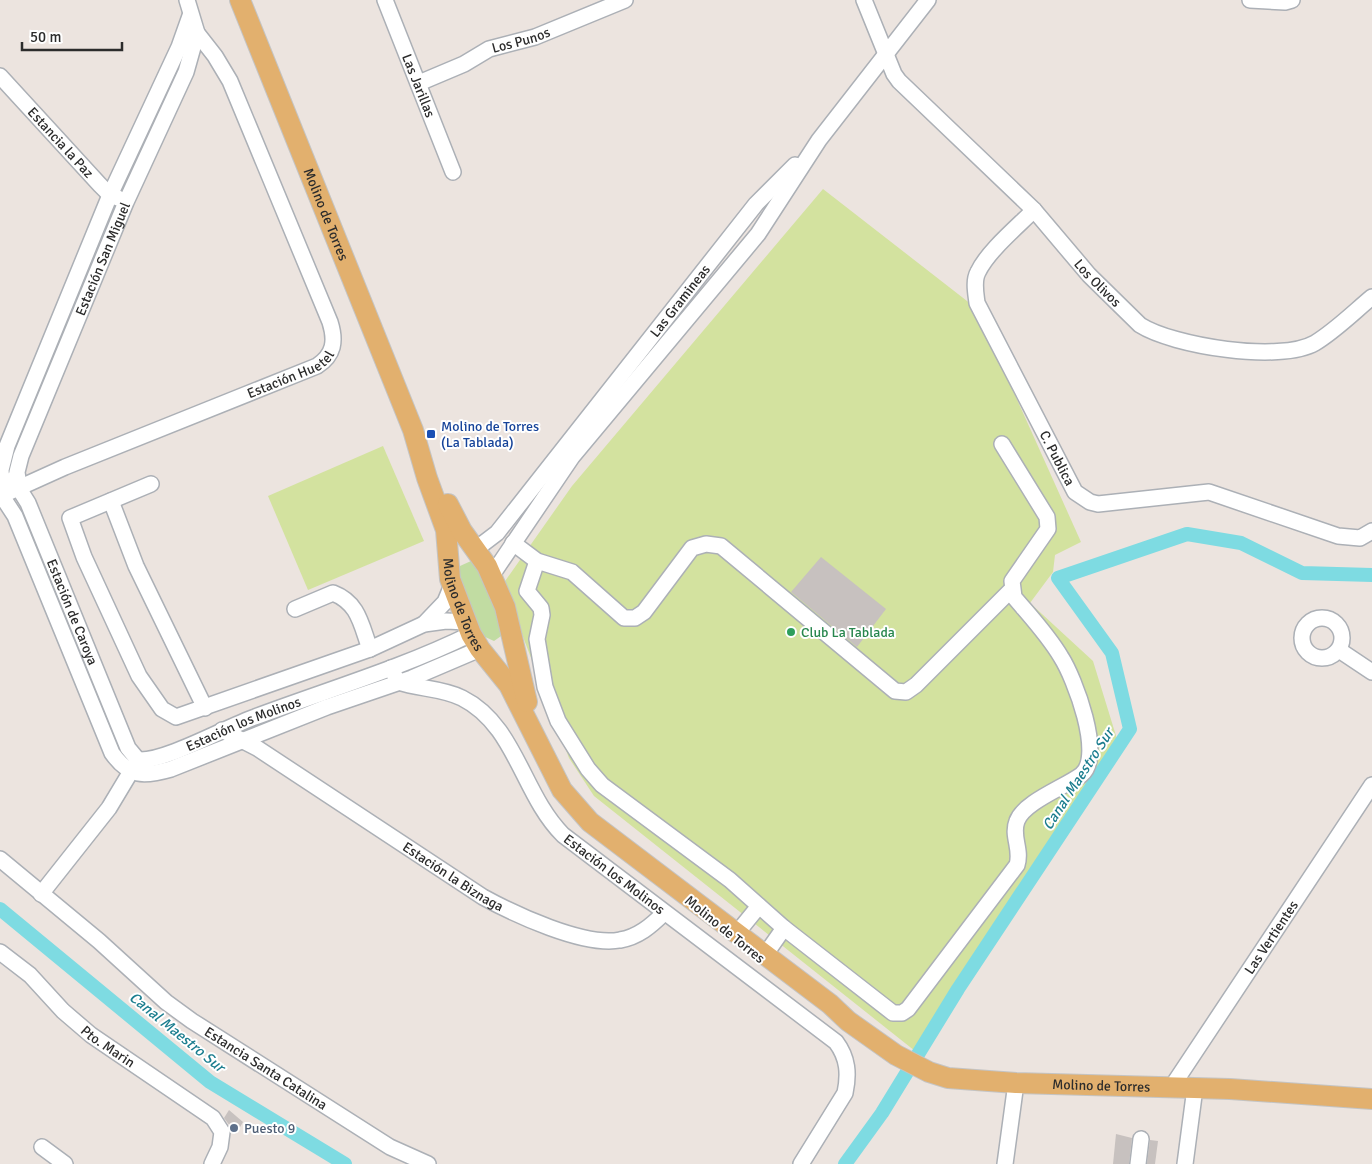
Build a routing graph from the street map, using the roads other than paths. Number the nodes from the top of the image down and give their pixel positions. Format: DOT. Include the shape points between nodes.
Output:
graph roads {
  1 [pos="187,0"];
  2 [pos="240,0"];
  3 [pos="385,0"];
  4 [pos="625,0"];
  5 [pos="864,0"];
  6 [pos="928,0"];
  7 [pos="1250,0"];
  8 [pos="1292,0"];
  9 [pos="190,16"];
  10 [pos="197,33"];
  11 [pos="887,55"];
  12 [pos="0,76"];
  13 [pos="419,83"];
  14 [pos="453,172"];
  15 [pos="110,195"];
  16 [pos="126,202"];
  17 [pos="1034,210"];
  18 [pos="94,235"];
  19 [pos="109,245"];
  20 [pos="1372,297"];
  21 [pos="413,430"];
  22 [pos="5,442"];
  23 [pos="1002,444"];
  24 [pos="0,470"];
  25 [pos="151,484"];
  26 [pos="20,486"];
  27 [pos="539,491"];
  28 [pos="2,494"];
  29 [pos="111,501"];
  30 [pos="1372,531"];
  31 [pos="513,543"];
  32 [pos="476,549"];
  33 [pos="537,560"];
  34 [pos="492,575"];
  35 [pos="450,580"];
  36 [pos="1012,590"];
  37 [pos="295,609"];
  38 [pos="424,624"];
  39 [pos="511,626"];
  40 [pos="473,635"];
  41 [pos="370,648"];
  42 [pos="1339,650"];
  43 [pos="391,668"];
  44 [pos="1372,672"];
  45 [pos="398,682"];
  46 [pos="205,708"];
  47 [pos="254,717"];
  48 [pos="222,730"];
  49 [pos="537,737"];
  50 [pos="252,742"];
  51 [pos="134,766"];
  52 [pos="1372,785"];
  53 [pos="0,859"];
  54 [pos="675,889"];
  55 [pos="41,894"];
  56 [pos="759,906"];
  57 [pos="664,913"];
  58 [pos="784,928"];
  59 [pos="737,933"];
  60 [pos="0,952"];
  61 [pos="765,955"];
  62 [pos="848,1021"];
  63 [pos="1016,1083"];
  64 [pos="1171,1088"];
  65 [pos="1195,1088"];
  66 [pos="1372,1099"];
  67 [pos="1141,1139"];
  68 [pos="42,1147"];
  69 [pos="65,1164"];
  70 [pos="212,1164"];
  71 [pos="428,1164"];
  72 [pos="801,1164"];
  73 [pos="1005,1164"];
  74 [pos="1138,1164"];
  75 [pos="1185,1164"];
  1 -- 9 [label="street, Estación Huetel"];
  2 -- 21 [label="main road, Molino de Torres"];
  3 -- 13 [label="street, Las Jarillas"];
  4 -- 13 [label="street, Los Punos" via="535,38 489,49 464,64"];
  5 -- 11 [label="street, Los Olivos"];
  6 -- 11 [label="street, Las Gramineas"];
  7 -- 8 [label="street"];
  9 -- 10 [label="street, Estación Huetel"];
  9 -- 15 [label="street, Estación San Miguel" via="179,47"];
  10 -- 16 [label="street, Estación San Miguel" via="186,72"];
  10 -- 26 [label="street, Estación Huetel" via="222,66 252,132 330,322 332,350 328,358 317,366"];
  11 -- 17 [label="street, Los Olivos" via="900,80"];
  11 -- 27 [label="street, Las Gramineas" via="819,140 758,234"];
  12 -- 15 [label="street, Estancia la Paz"];
  13 -- 14 [label="street, Las Jarillas"];
  15 -- 16 [label="street, Estancia la Paz"];
  15 -- 18 [label="street, Estación San Miguel"];
  16 -- 19 [label="street, Estación San Miguel"];
  17 -- 20 [label="street, Los Olivos" via="1109,295 1140,325 1165,337 1216,348 1286,352 1314,343"];
  17 -- 30 [label="street, C. Publica" via="977,273 977,303 1076,492 1098,504 1209,492 1338,536 1360,538"];
  18 -- 19 [label="street"];
  18 -- 22 [label="street, Estación San Miguel"];
  19 -- 26 [label="street, Estación San Miguel" via="21,456 17,472"];
  21 -- 32 [label="main road, Molino de Torres" via="458,525"];
  21 -- 35 [label="main road, Molino de Torres" via="446,530"];
  22 -- 24 [label="street, Estación San Miguel"];
  23 -- 36 [label="street" via="1046,517 1048,529 1012,581"];
  24 -- 26 [label="street, Estación de Caroya"];
  24 -- 28 [label="street, Estación San Miguel"];
  25 -- 29 [label="street"];
  26 -- 28 [label="street, Estación Huetel"];
  26 -- 51 [label="street, Estación de Caroya"];
  27 -- 31 [label="street"];
  27 -- 32 [label="street" via="496,534"];
  28 -- 51 [label="street, Estación de Caroya" via="18,525 112,752 119,763"];
  29 -- 46 [label="street" via="136,566"];
  29 -- 46 [label="street" via="70,518 84,558 139,676 162,709 176,717"];
  31 -- 33 [label="street"];
  31 -- 34 [label="street"];
  32 -- 34 [label="main road, Molino de Torres"];
  32 -- 35 [label="main road" via="453,561"];
  33 -- 36 [label="street" via="572,572 624,618 635,618 644,612 692,548 706,544 721,546 895,691 906,692"];
  33 -- 56 [label="street" via="526,591 542,615 537,640 545,687 558,721 572,745 602,785 730,880"];
  34 -- 39 [label="main road, Molino de Torres"];
  35 -- 38 [label="street" via="445,602"];
  35 -- 40 [label="main road, Molino de Torres"];
  36 -- 58 [label="street" via="1014,597 1062,657 1084,710 1090,759 1083,773 1024,810 1017,820 1015,834 1020,856 1017,865 902,1013 893,1013"];
  37 -- 41 [label="street" via="333,593 347,598"];
  38 -- 40 [label="street"];
  38 -- 41 [label="street"];
  39 -- 40 [label="main road" via="510,637 504,645 493,649"];
  39 -- 49 [label="main road, Molino de Torres" via="519,673"];
  40 -- 43 [label="street, Estación los Molinos"];
  40 -- 45 [label="street, Estación los Molinos"];
  40 -- 49 [label="main road, Molino de Torres" via="504,678"];
  41 -- 46 [label="street"];
  42 -- 44 [label="street"];
  43 -- 45 [label="street"];
  43 -- 47 [label="street, Estación los Molinos"];
  45 -- 50 [label="street, Estación los Molinos" via="327,706"];
  45 -- 57 [label="street, Estación los Molinos" via="450,693 486,714 503,737 536,800 554,826"];
  47 -- 48 [label="street, Estación los Molinos"];
  47 -- 50 [label="street"];
  48 -- 50 [label="street, Estación la Biznaga"];
  48 -- 51 [label="street, Estación los Molinos"];
  49 -- 54 [label="main road, Molino de Torres" via="556,779 575,806 601,831"];
  50 -- 51 [label="street, Estación los Molinos" via="162,772 145,774"];
  50 -- 57 [label="street, Estación la Biznaga" via="483,897 517,915 578,936 609,941 628,938 646,930"];
  51 -- 55 [label="street" via="109,808"];
  52 -- 64 [label="street, Las Vertientes"];
  53 -- 55 [label="street, Estancia Santa Catalina"];
  54 -- 59 [label="main road, Molino de Torres"];
  54 -- 62 [label="main road, Molino de Torres" via="814,1000"];
  55 -- 71 [label="street, Estancia Santa Catalina" via="192,1021 390,1147"];
  56 -- 58 [label="street"];
  56 -- 59 [label="street"];
  57 -- 72 [label="street, Estación los Molinos" via="836,1042 842,1051 847,1065 845,1093"];
  58 -- 61 [label="street"];
  59 -- 61 [label="main road, Molino de Torres"];
  60 -- 70 [label="street, Pto. Marin" via="30,975 63,1011 91,1035 213,1118 222,1132 220,1147"];
  61 -- 62 [label="main road, Molino de Torres"];
  62 -- 63 [label="main road, Molino de Torres" via="919,1068 948,1078"];
  63 -- 64 [label="main road, Molino de Torres"];
  63 -- 73 [label="street"];
  64 -- 65 [label="main road, Molino de Torres"];
  65 -- 66 [label="main road, Molino de Torres"];
  65 -- 75 [label="street"];
  67 -- 74 [label="street"];
  68 -- 69 [label="street"];
}
